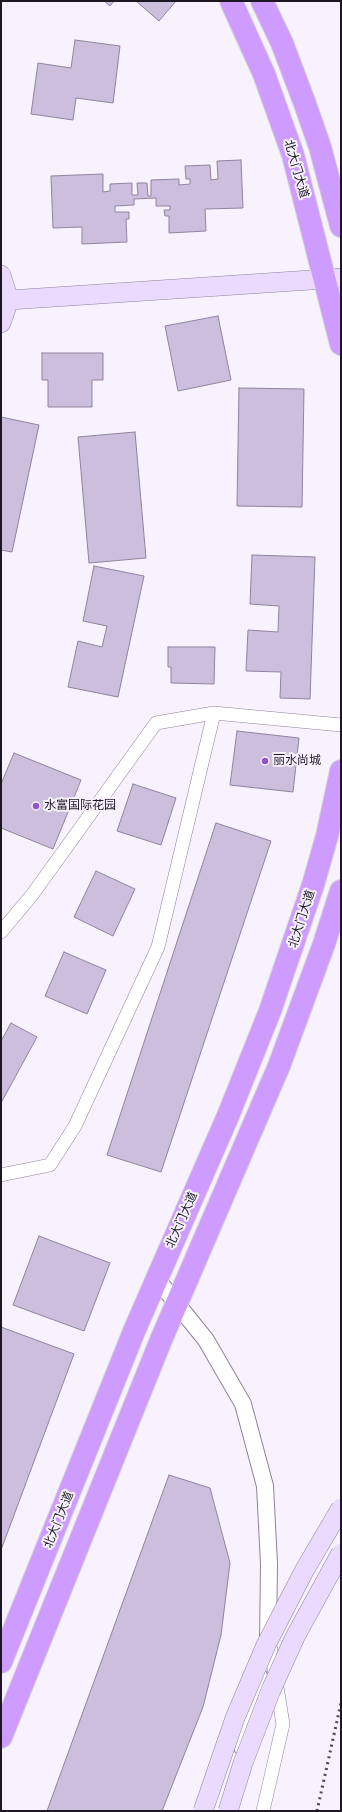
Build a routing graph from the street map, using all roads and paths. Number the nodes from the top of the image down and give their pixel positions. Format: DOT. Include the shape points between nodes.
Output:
graph roads {
  1 [pos="231,1"];
  2 [pos="262,1"];
  3 [pos="341,226"];
  4 [pos="1,275"];
  5 [pos="333,279"];
  6 [pos="9,300"];
  7 [pos="1,323"];
  8 [pos="341,344"];
  9 [pos="214,713"];
  10 [pos="341,725"];
  11 [pos="341,771"];
  12 [pos="341,891"];
  13 [pos="1,932"];
  14 [pos="1,1175"];
  15 [pos="156,1278"];
  16 [pos="177,1303"];
  17 [pos="341,1508"];
  18 [pos="341,1553"];
  19 [pos="269,1637"];
  20 [pos="1,1662"];
  21 [pos="1,1737"];
  22 [pos="203,1811"];
  23 [pos="227,1811"];
  24 [pos="263,1811"];
  1 -- 5 [label="highway, 北大门大道" via="264,74 281,120"];
  2 -- 3 [label="highway" via="290,63 310,118"];
  4 -- 6 [label="main road"];
  5 -- 6 [label="main road"];
  5 -- 8 [label="highway, 北大门大道"];
  6 -- 7 [label="main road"];
  9 -- 10 [label="street"];
  9 -- 13 [label="street" via="156,723 32,895"];
  9 -- 14 [label="street" via="155,954 75,1126 50,1165"];
  11 -- 15 [label="highway, 北大门大道" via="319,866 288,961 230,1109"];
  12 -- 16 [label="highway" via="322,951 279,1066"];
  15 -- 16 [label="street"];
  15 -- 20 [label="highway, 北大门大道"];
  16 -- 19 [label="street" via="206,1340 242,1404 247,1419 265,1486"];
  16 -- 21 [label="highway"];
  17 -- 22 [label="main road, bridge" via="304,1571 266,1645 235,1718"];
  18 -- 23 [label="main road, bridge" via="304,1619 271,1690"];
  19 -- 23 [label="street"];
  19 -- 24 [label="street" via="283,1724"];
}
